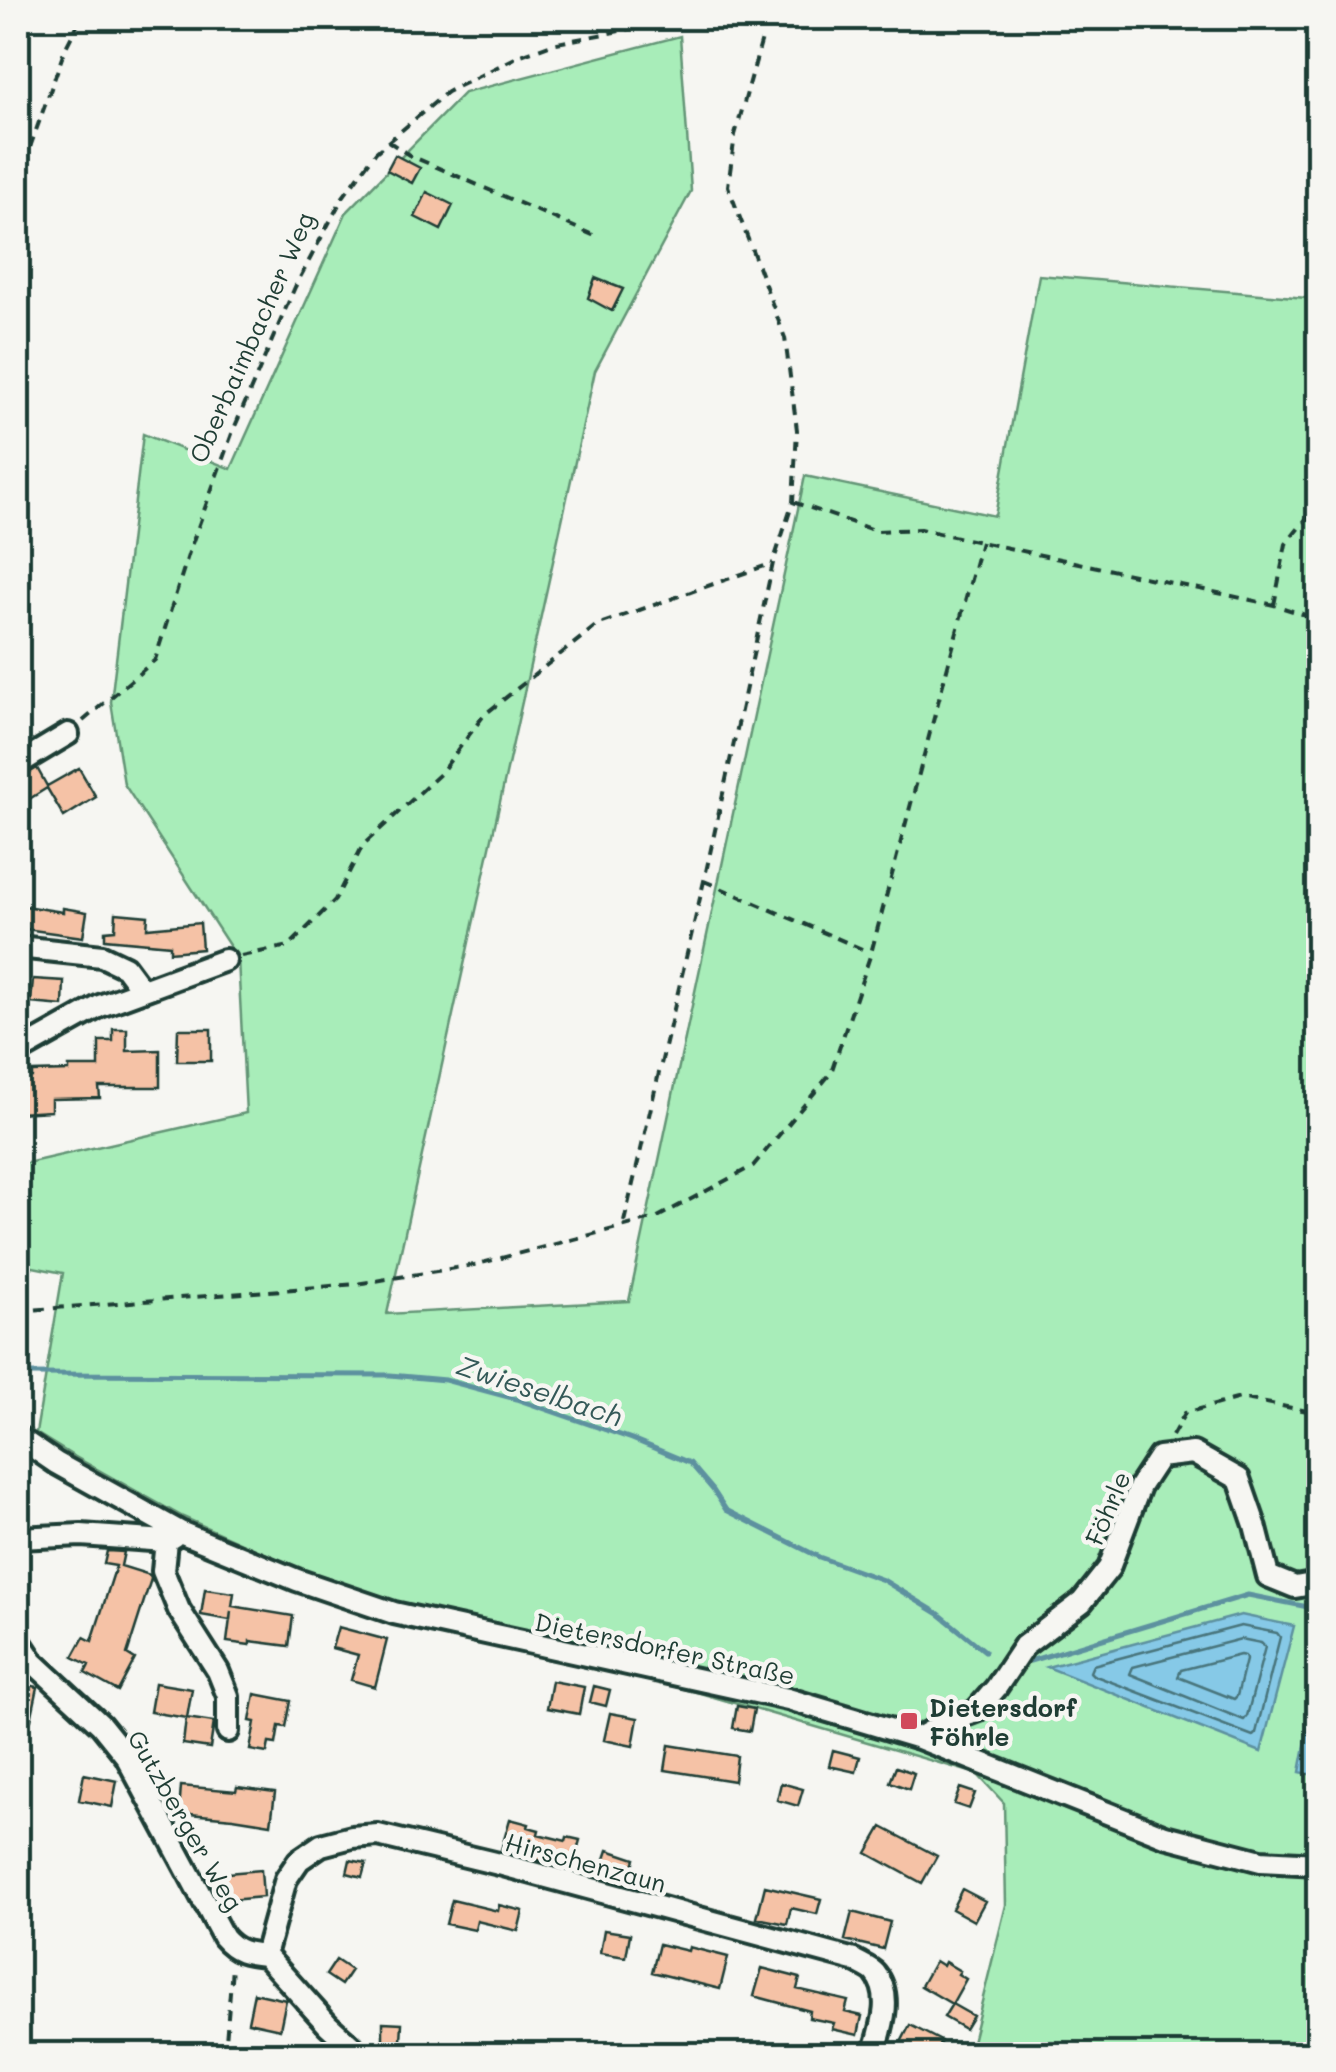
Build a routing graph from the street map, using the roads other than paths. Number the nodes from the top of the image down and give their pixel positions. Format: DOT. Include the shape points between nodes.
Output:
graph roads {
  1 [pos="68,734"];
  2 [pos="18,764"];
  3 [pos="18,947"];
  4 [pos="226,960"];
  5 [pos="142,990"];
  6 [pos="18,1052"];
  7 [pos="18,1437"];
  8 [pos="173,1537"];
  9 [pos="18,1538"];
  10 [pos="1318,1583"];
  11 [pos="18,1639"];
  12 [pos="228,1731"];
  13 [pos="919,1738"];
  14 [pos="1318,1864"];
  15 [pos="265,1955"];
  16 [pos="360,2054"];
  17 [pos="874,2054"];
  1 -- 2 [label="street"];
  3 -- 5 [label="street" via="102,956 125,967"];
  4 -- 5 [label="street"];
  5 -- 6 [label="street"];
  7 -- 8 [label="street, Dietersdorfer Straße"];
  8 -- 9 [label="street"];
  8 -- 12 [label="street" via="163,1571 218,1671 228,1696"];
  8 -- 13 [label="street, Dietersdorfer Straße" via="394,1613 788,1699"];
  10 -- 13 [label="street, Föhrle" via="1294,1586 1268,1576 1239,1479 1193,1453 1159,1457 1140,1486 1109,1568 1082,1602 1024,1646 976,1711"];
  11 -- 15 [label="street, Gutzberger Weg" via="126,1756 233,1948"];
  13 -- 14 [label="street, Dietersdorfer Straße" via="1166,1836 1261,1861"];
  15 -- 16 [label="street"];
  15 -- 17 [label="street, Hirschenzaun" via="286,1879 300,1860 321,1844 378,1834 854,1960 875,1972 884,1992"];
}
